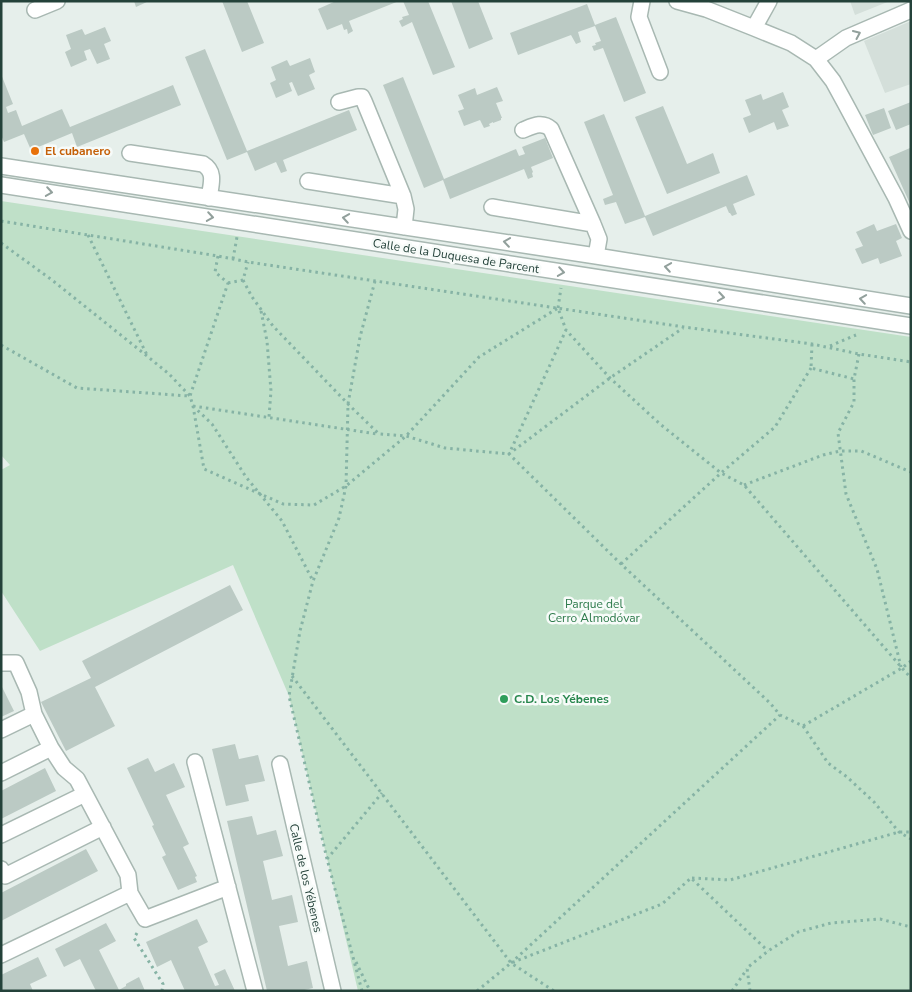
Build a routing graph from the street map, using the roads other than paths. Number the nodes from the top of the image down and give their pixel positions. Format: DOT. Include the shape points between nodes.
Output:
graph roads {
  1 [pos="57,1"];
  2 [pos="642,1"];
  3 [pos="677,1"];
  4 [pos="769,1"];
  5 [pos="35,10"];
  6 [pos="911,10"];
  7 [pos="754,28"];
  8 [pos="816,59"];
  9 [pos="660,72"];
  10 [pos="339,102"];
  11 [pos="523,130"];
  12 [pos="130,153"];
  13 [pos="1,166"];
  14 [pos="308,181"];
  15 [pos="1,185"];
  16 [pos="403,196"];
  17 [pos="209,198"];
  18 [pos="492,207"];
  19 [pos="593,224"];
  20 [pos="404,227"];
  21 [pos="911,231"];
  22 [pos="596,256"];
  23 [pos="911,306"];
  24 [pos="911,326"];
  25 [pos="1,663"];
  26 [pos="34,714"];
  27 [pos="1,730"];
  28 [pos="51,748"];
  29 [pos="195,762"];
  30 [pos="280,764"];
  31 [pos="1,773"];
  32 [pos="85,794"];
  33 [pos="103,827"];
  34 [pos="1,835"];
  35 [pos="1,869"];
  36 [pos="228,887"];
  37 [pos="130,893"];
  38 [pos="1,955"];
  39 [pos="255,991"];
  40 [pos="333,991"];
  1 -- 5 [label="street"];
  2 -- 9 [label="street" via="639,17"];
  3 -- 7 [label="street" via="706,8"];
  4 -- 7 [label="street"];
  8 -- 6 [label="street, one-way" via="846,38"];
  7 -- 8 [label="street" via="791,43"];
  8 -- 21 [label="street" via="833,81"];
  10 -- 16 [label="street" via="362,97"];
  11 -- 19 [label="street" via="540,124 551,129"];
  12 -- 17 [label="street" via="203,164 212,175"];
  13 -- 17 [label="street, Calle de la Duquesa de Parcent"];
  14 -- 16 [label="street"];
  15 -- 24 [label="street, Calle de la Duquesa de Parcent, one-way"];
  16 -- 20 [label="street" via="406,209"];
  20 -- 17 [label="street, Calle de la Duquesa de Parcent, one-way"];
  18 -- 19 [label="street"];
  19 -- 22 [label="street" via="599,239"];
  22 -- 20 [label="street, Calle de la Duquesa de Parcent, one-way"];
  23 -- 22 [label="street, Calle de la Duquesa de Parcent, one-way"];
  25 -- 26 [label="street" via="16,663 29,692"];
  26 -- 27 [label="street"];
  26 -- 28 [label="street"];
  28 -- 31 [label="street"];
  28 -- 32 [label="street"];
  29 -- 36 [label="street"];
  30 -- 40 [label="street, Calle de los Yébenes"];
  32 -- 33 [label="street"];
  32 -- 34 [label="street"];
  33 -- 35 [label="street" via="5,876"];
  33 -- 37 [label="street" via="128,875"];
  36 -- 37 [label="street" via="145,920"];
  36 -- 39 [label="street"];
  37 -- 38 [label="street"];
}
